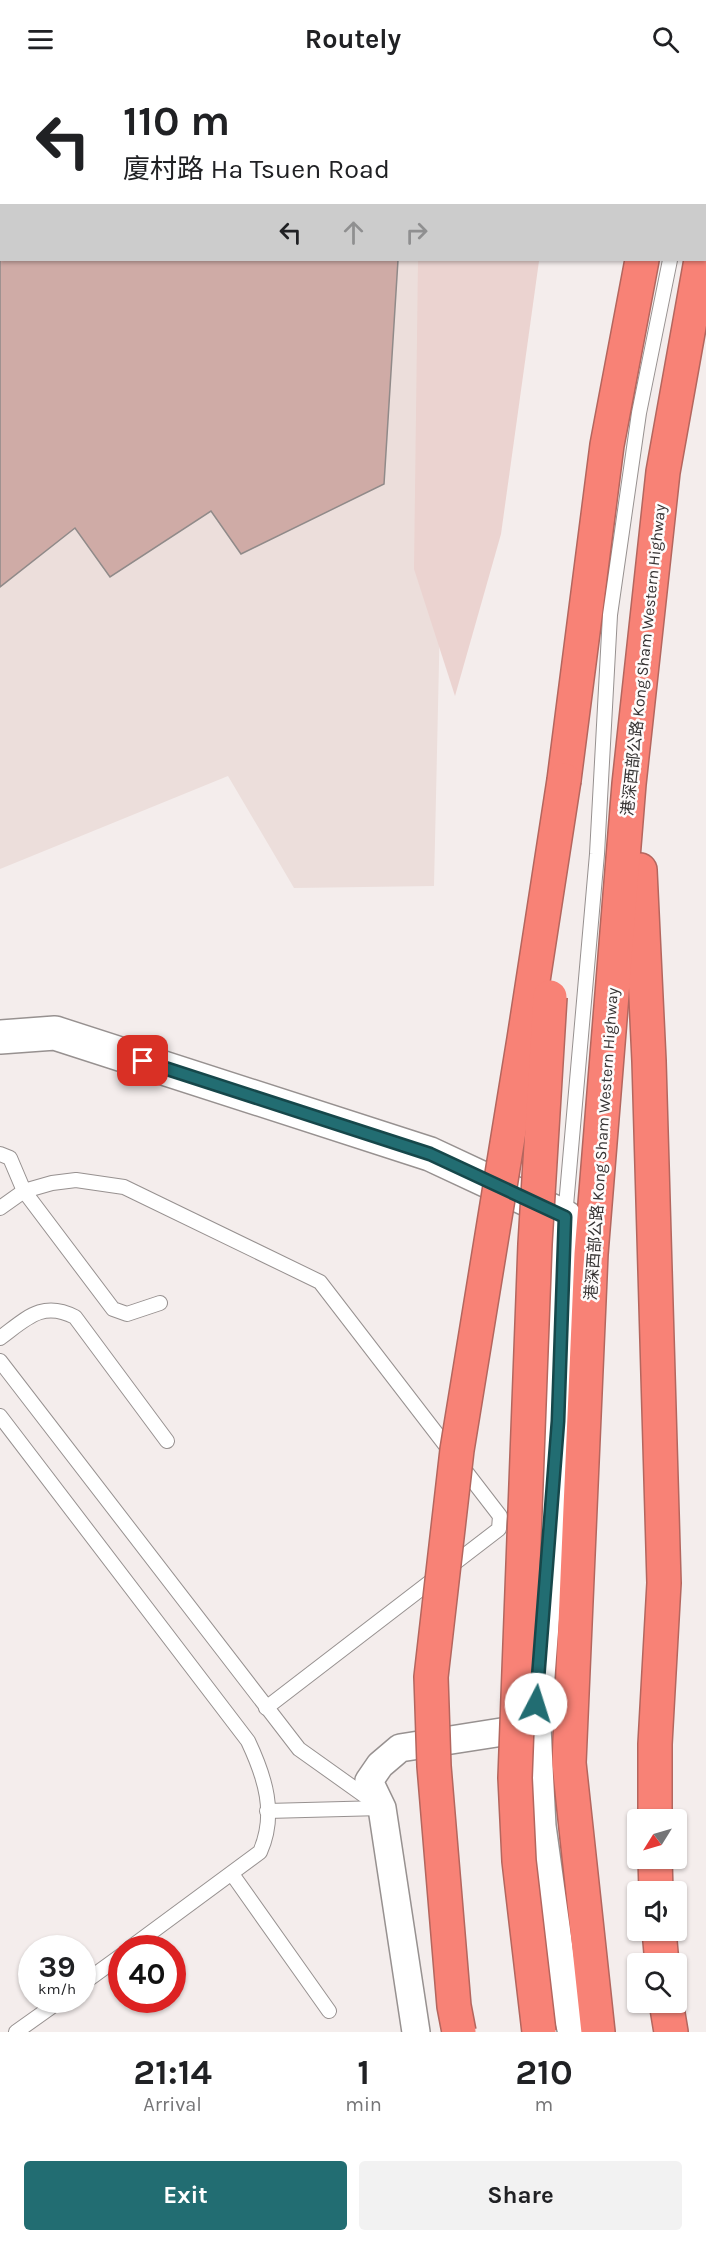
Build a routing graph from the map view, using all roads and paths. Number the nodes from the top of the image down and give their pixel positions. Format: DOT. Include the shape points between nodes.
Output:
graph roads {
  1 [pos="642,261"];
  2 [pos="670,261"];
  3 [pos="701,261"];
  4 [pos="564,780"];
  5 [pos="629,784"];
  6 [pos="0,1037"];
  7 [pos="0,1154"];
  8 [pos="24,1191"];
  9 [pos="0,1208"];
  10 [pos="565,1217"];
  11 [pos="160,1303"];
  12 [pos="0,1338"];
  13 [pos="0,1361"];
  14 [pos="0,1416"];
  15 [pos="167,1441"];
  16 [pos="266,1708"];
  17 [pos="534,1727"];
  18 [pos="382,1808"];
  19 [pos="655,1809"];
  20 [pos="267,1811"];
  21 [pos="232,1874"];
  22 [pos="148,1935"];
  23 [pos="329,2012"];
  24 [pos="43,2013"];
  25 [pos="668,2013"];
  26 [pos="16,2032"];
  27 [pos="416,2032"];
  28 [pos="459,2032"];
  29 [pos="539,2032"];
  30 [pos="575,2032"];
  31 [pos="598,2032"];
  32 [pos="671,2032"];
  1 -- 4 [label="highway" via="607,445"];
  2 -- 10 [label="lane" via="639,413 610,615 597,854"];
  3 -- 5 [label="highway, 港深西部公路 Kong Sham Western Highway" via="663,472"];
  4 -- 28 [label="highway, bridge" via="456,1450 431,1677 434,1778"];
  4 -- 29 [label="highway, bridge" via="535,1244 515,1778 521,1883"];
  5 -- 19 [label="highway" via="639,864 648,1038 661,1458 664,1583"];
  5 -- 31 [label="highway, 港深西部公路 Kong Sham Western Highway" via="591,1254 569,1763"];
  6 -- 10 [label="street" via="55,1033 67,1036 430,1154"];
  7 -- 8 [label="lane" via="10,1158"];
  8 -- 9 [label="lane"];
  8 -- 11 [label="lane" via="113,1309 127,1314"];
  8 -- 16 [label="lane" via="76,1180 124,1187 320,1282 500,1516 499,1529"];
  10 -- 17 [label="street" via="558,1421"];
  12 -- 15 [label="lane" via="36,1311 62,1310 75,1317"];
  13 -- 16 [label="lane"];
  14 -- 20 [label="lane" via="248,1741 263,1775"];
  16 -- 18 [label="lane" via="299,1749"];
  17 -- 18 [label="street" via="400,1748 369,1781"];
  17 -- 30 [label="street" via="539,1826 560,1977"];
  18 -- 20 [label="lane"];
  18 -- 27 [label="street"];
  20 -- 21 [label="lane" via="269,1833 260,1852"];
  21 -- 22 [label="lane"];
  21 -- 23 [label="lane"];
  24 -- 26 [label="lane"];
  25 -- 32 [label="highway"];
}
